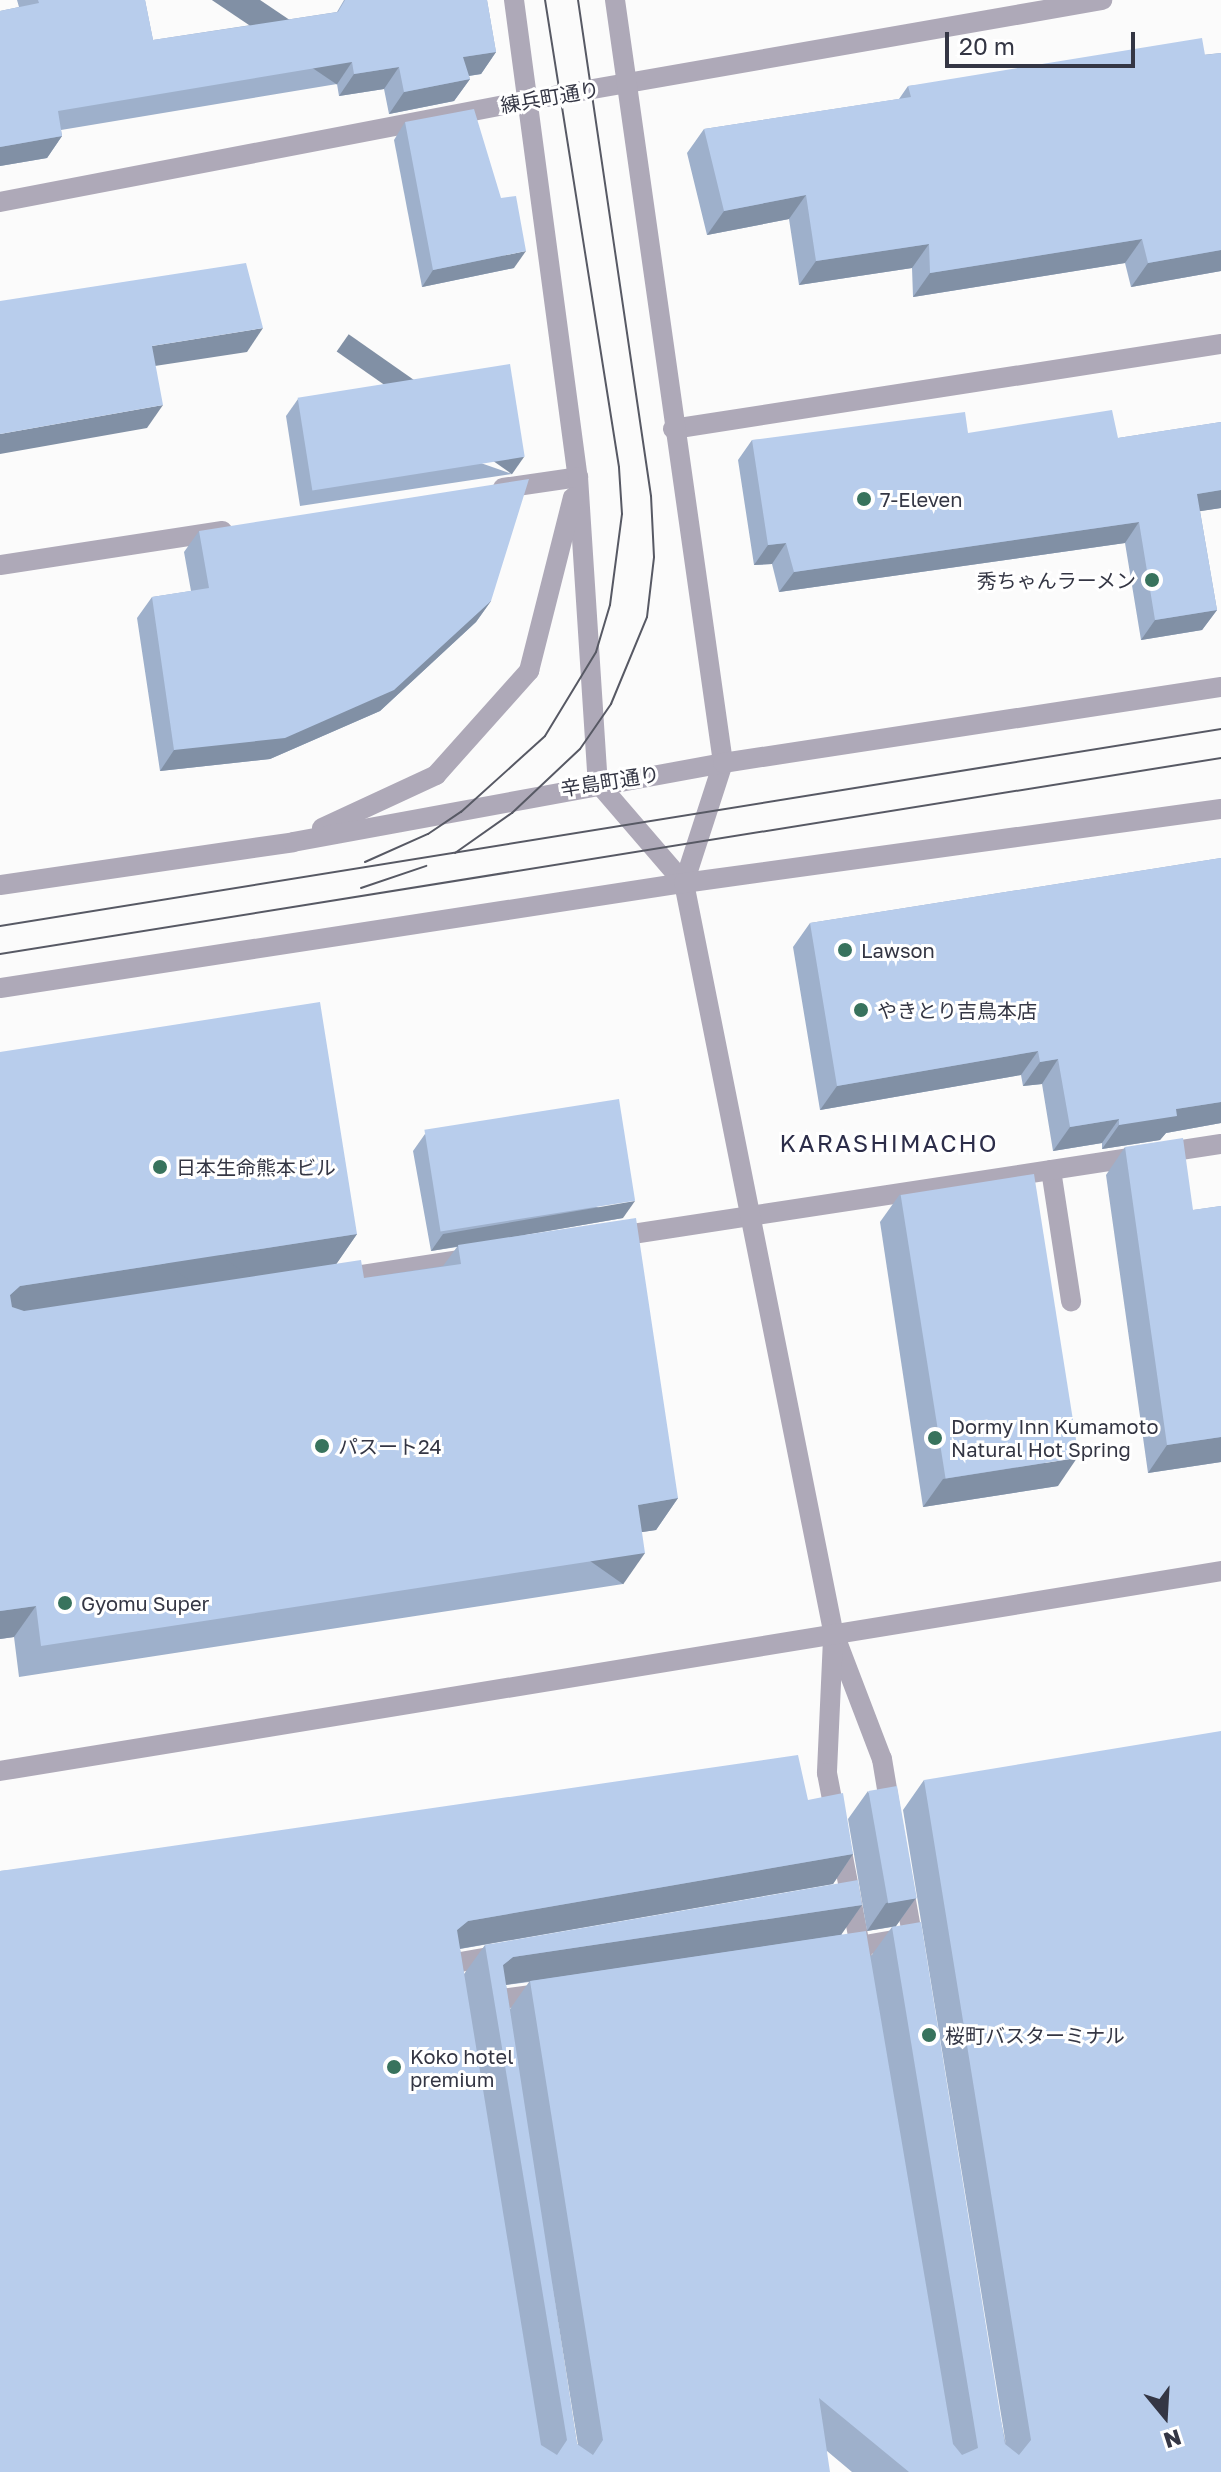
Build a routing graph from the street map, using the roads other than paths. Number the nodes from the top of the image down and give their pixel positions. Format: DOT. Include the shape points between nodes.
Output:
graph roads {
  1 [pos="514,0"];
  2 [pos="615,0"];
  3 [pos="1102,0"];
  4 [pos="628,83"];
  5 [pos="530,100"];
  6 [pos="0,202"];
  7 [pos="1221,344"];
  8 [pos="673,429"];
  9 [pos="578,477"];
  10 [pos="484,491"];
  11 [pos="250,527"];
  12 [pos="0,565"];
  13 [pos="1221,687"];
  14 [pos="723,763"];
  15 [pos="598,783"];
  16 [pos="1221,809"];
  17 [pos="293,842"];
  18 [pos="684,883"];
  19 [pos="0,885"];
  20 [pos="0,988"];
  21 [pos="1221,1144"];
  22 [pos="1051,1170"];
  23 [pos="750,1216"];
  24 [pos="594,1240"];
  25 [pos="500,1254"];
  26 [pos="313,1283"];
  27 [pos="1071,1301"];
  28 [pos="1221,1571"];
  29 [pos="833,1631"];
  30 [pos="0,1771"];
  31 [pos="893,1827"];
  32 [pos="899,1858"];
  33 [pos="913,1937"];
  34 [pos="860,1946"];
  35 [pos="525,1951"];
  36 [pos="814,1953"];
  37 [pos="917,1974"];
  38 [pos="865,1976"];
  39 [pos="573,1989"];
  40 [pos="454,1995"];
  41 [pos="498,2029"];
  1 -- 5 [label="street"];
  2 -- 4 [label="street"];
  3 -- 4 [label="street, 練兵町通り"];
  4 -- 5 [label="street, 練兵町通り"];
  4 -- 8 [label="street"];
  5 -- 6 [label="street, 練兵町通り"];
  5 -- 9 [label="street"];
  7 -- 8 [label="street"];
  8 -- 14 [label="street"];
  9 -- 10 [label="street"];
  9 -- 15 [label="street"];
  9 -- 17 [label="street" via="529,671 436,775"];
  11 -- 12 [label="street"];
  13 -- 14 [label="street, 辛島町通り"];
  14 -- 15 [label="street, 辛島町通り"];
  14 -- 18 [label="street"];
  15 -- 17 [label="street, 辛島町通り"];
  15 -- 18 [label="street"];
  16 -- 18 [label="street"];
  17 -- 19 [label="street, 辛島町通り"];
  18 -- 20 [label="street"];
  18 -- 23 [label="street"];
  21 -- 22 [label="street"];
  22 -- 23 [label="street"];
  22 -- 27 [label="street"];
  23 -- 24 [label="street"];
  23 -- 29 [label="street"];
  25 -- 26 [label="street"];
  28 -- 29 [label="street"];
  29 -- 30 [label="street"];
  29 -- 31 [label="street" via="882,1759"];
  29 -- 34 [label="street" via="827,1773 843,1896"];
  32 -- 33 [label="street"];
  33 -- 34 [label="street"];
  33 -- 37 [label="street"];
  34 -- 36 [label="street"];
  34 -- 38 [label="street"];
  35 -- 40 [label="street" via="449,1964"];
  39 -- 41 [label="street" via="494,2000"];
}
